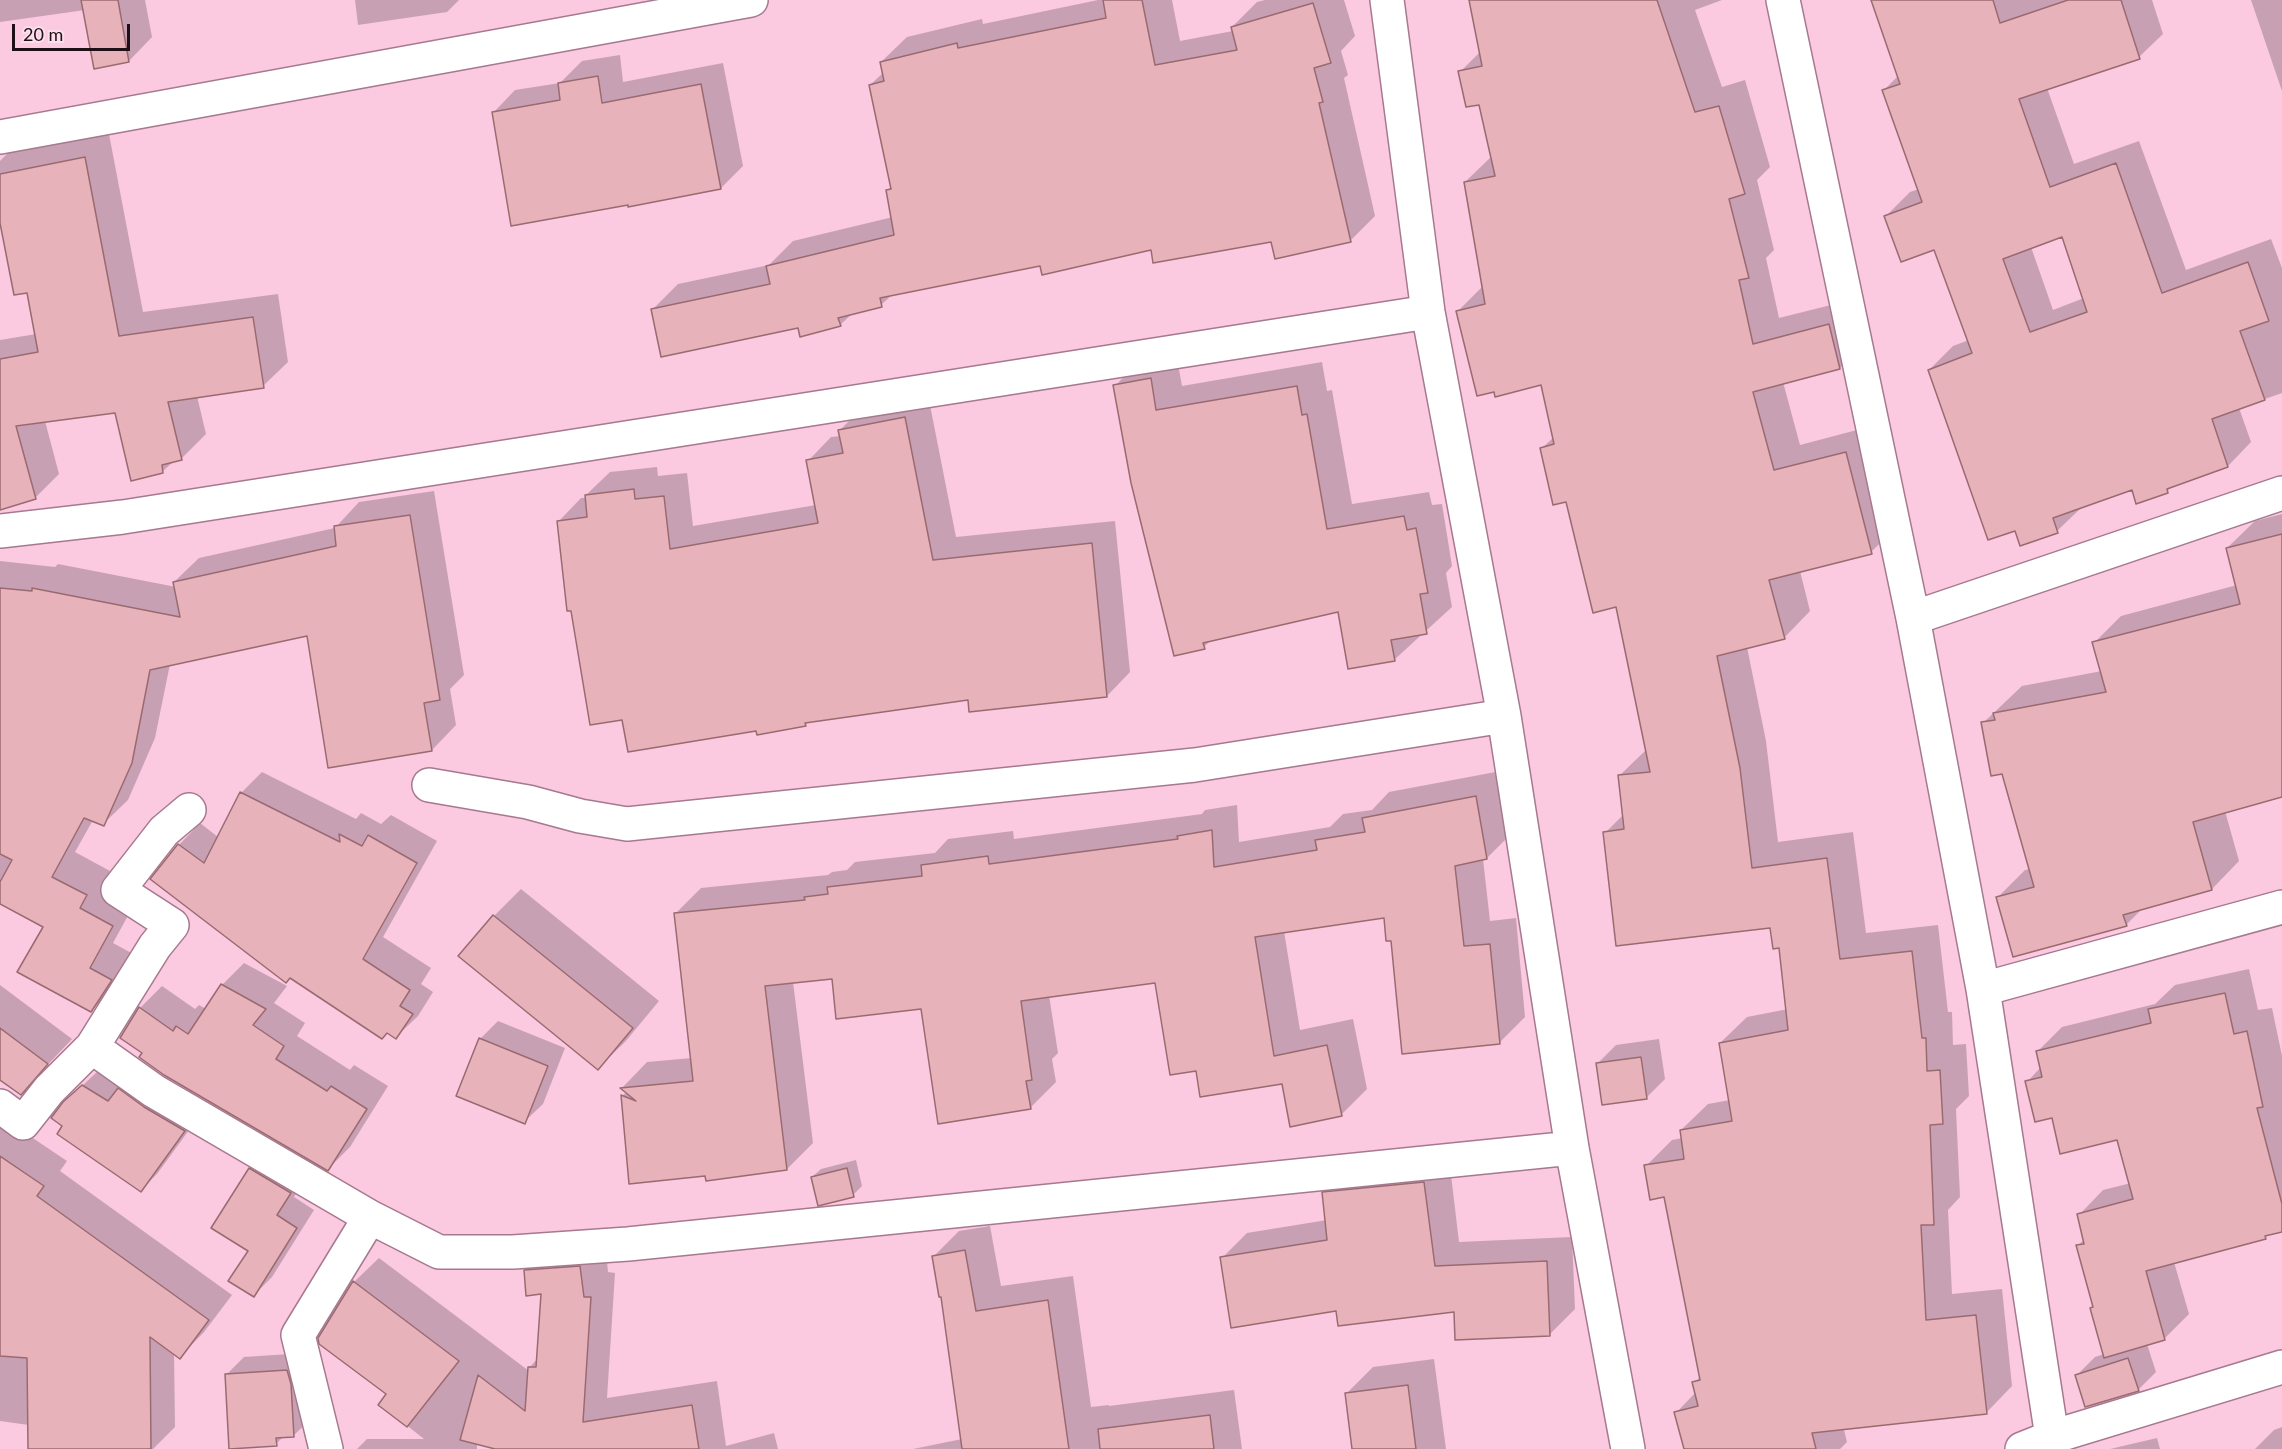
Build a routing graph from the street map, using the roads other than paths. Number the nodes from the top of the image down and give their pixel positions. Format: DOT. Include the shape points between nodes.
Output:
graph roads {
  1 [pos="752,0"];
  2 [pos="1387,0"];
  3 [pos="1783,0"];
  4 [pos="0,137"];
  5 [pos="1428,312"];
  6 [pos="2282,493"];
  7 [pos="0,531"];
  8 [pos="1914,618"];
  9 [pos="1504,716"];
  10 [pos="429,785"];
  11 [pos="189,810"];
  12 [pos="2282,907"];
  13 [pos="1983,990"];
  14 [pos="92,1047"];
  15 [pos="0,1106"];
  16 [pos="1572,1148"];
  17 [pos="370,1217"];
  18 [pos="2282,1367"];
  19 [pos="2052,1437"];
  20 [pos="326,1449"];
  21 [pos="1628,1449"];
  22 [pos="2022,1449"];
  1 -- 4 [label="street"];
  2 -- 5 [label="street"];
  3 -- 8 [label="street"];
  5 -- 7 [label="street" via="135,515"];
  5 -- 9 [label="street"];
  6 -- 8 [label="street"];
  8 -- 13 [label="street"];
  9 -- 10 [label="street" via="1195,765 627,824"];
  9 -- 16 [label="street"];
  11 -- 14 [label="street" via="164,831 118,890 172,925"];
  12 -- 13 [label="street"];
  13 -- 19 [label="street"];
  14 -- 15 [label="street" via="22,1123"];
  14 -- 17 [label="street" via="154,1091"];
  16 -- 17 [label="street" via="628,1244 513,1252 439,1252"];
  16 -- 21 [label="street"];
  17 -- 20 [label="street" via="298,1335"];
  18 -- 19 [label="street"];
  19 -- 22 [label="street"];
}
